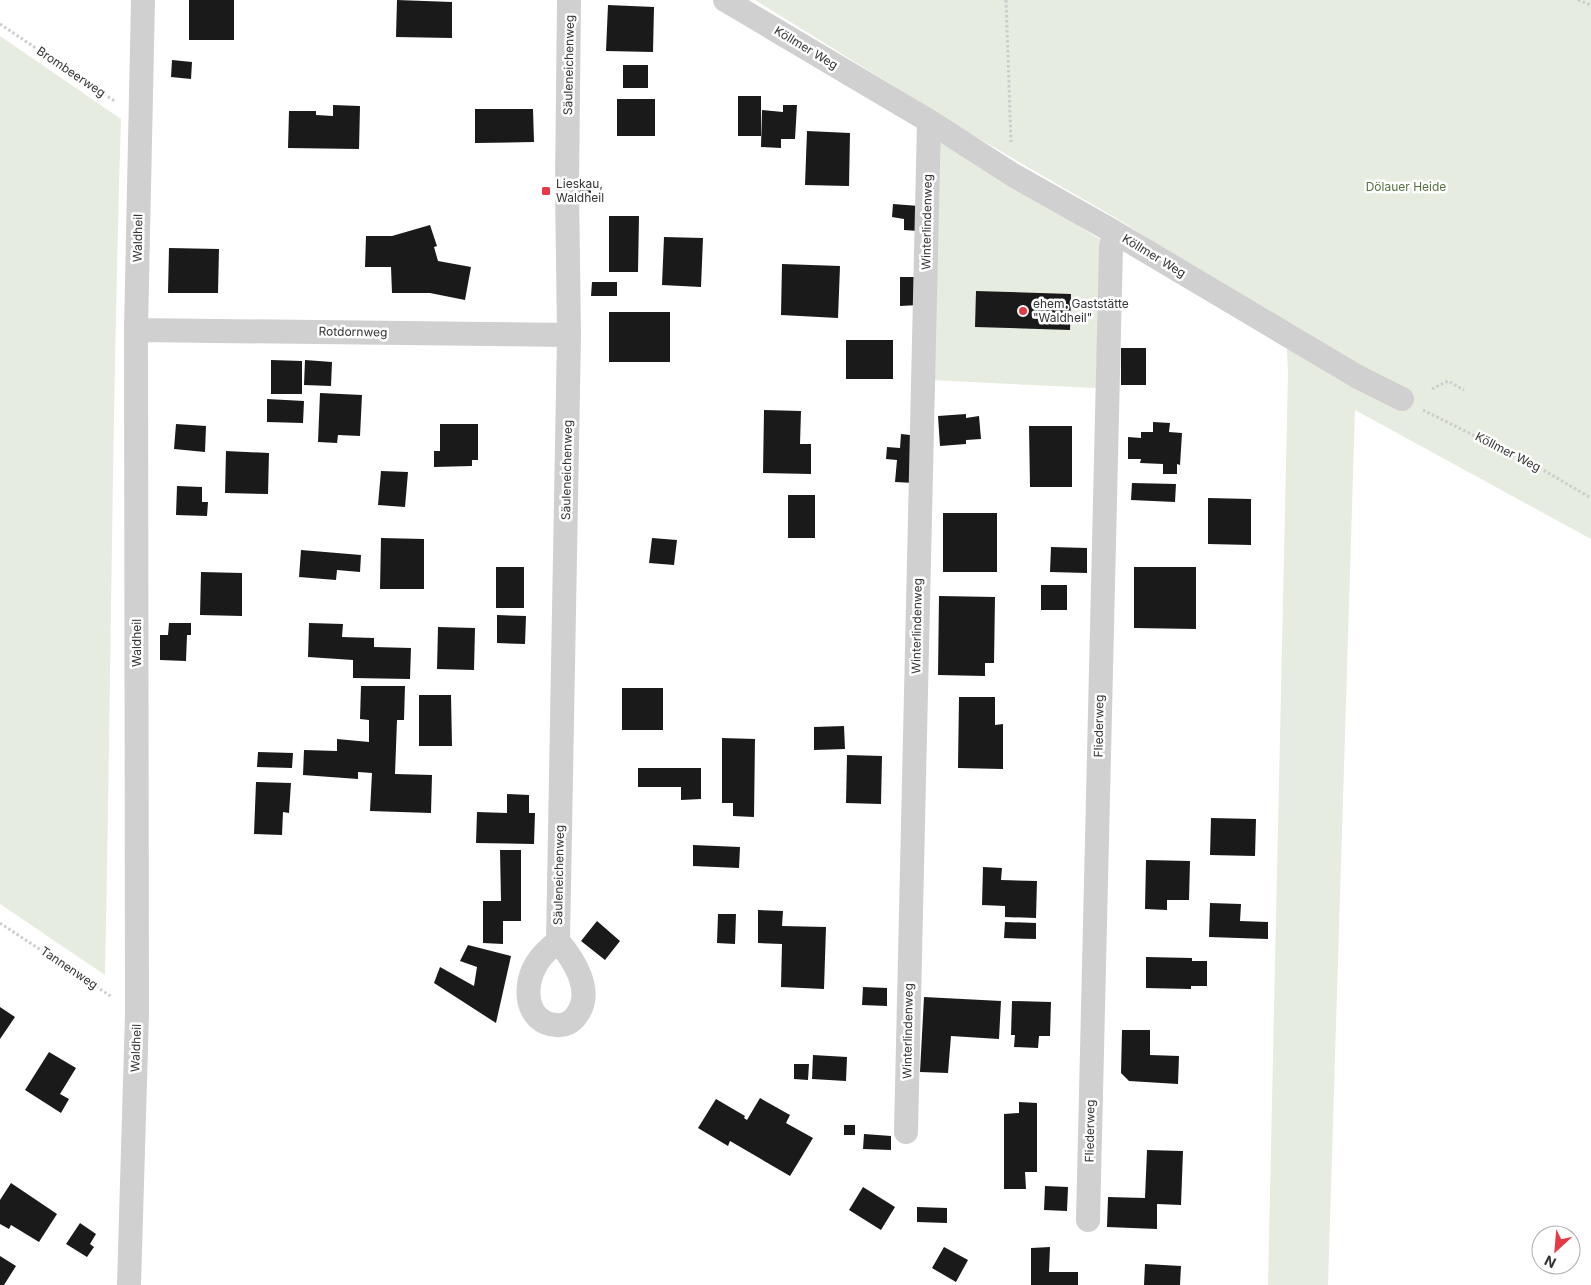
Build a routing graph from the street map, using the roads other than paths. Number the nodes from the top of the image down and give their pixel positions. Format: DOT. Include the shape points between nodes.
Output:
graph roads {
  1 [pos="143,0"];
  2 [pos="569,0"];
  3 [pos="725,0"];
  4 [pos="929,121"];
  5 [pos="1114,232"];
  6 [pos="136,330"];
  7 [pos="569,335"];
  8 [pos="1402,400"];
  9 [pos="558,941"];
  10 [pos="906,1132"];
  11 [pos="1088,1220"];
  12 [pos="128,1285"];
  1 -- 6 [label="street, Waldheil"];
  2 -- 7 [label="street, Säuleneichenweg"];
  3 -- 4 [label="street, Köllmer Weg"];
  4 -- 5 [label="street, Köllmer Weg" via="1013,176"];
  4 -- 10 [label="street, Winterlindenweg"];
  5 -- 8 [label="street, Köllmer Weg"];
  5 -- 11 [label="street, Fliederweg" via="1111,247"];
  6 -- 7 [label="street, Rotdornweg"];
  6 -- 12 [label="street, Waldheil" via="137,1014"];
  7 -- 9 [label="street, Säuleneichenweg"];
}
